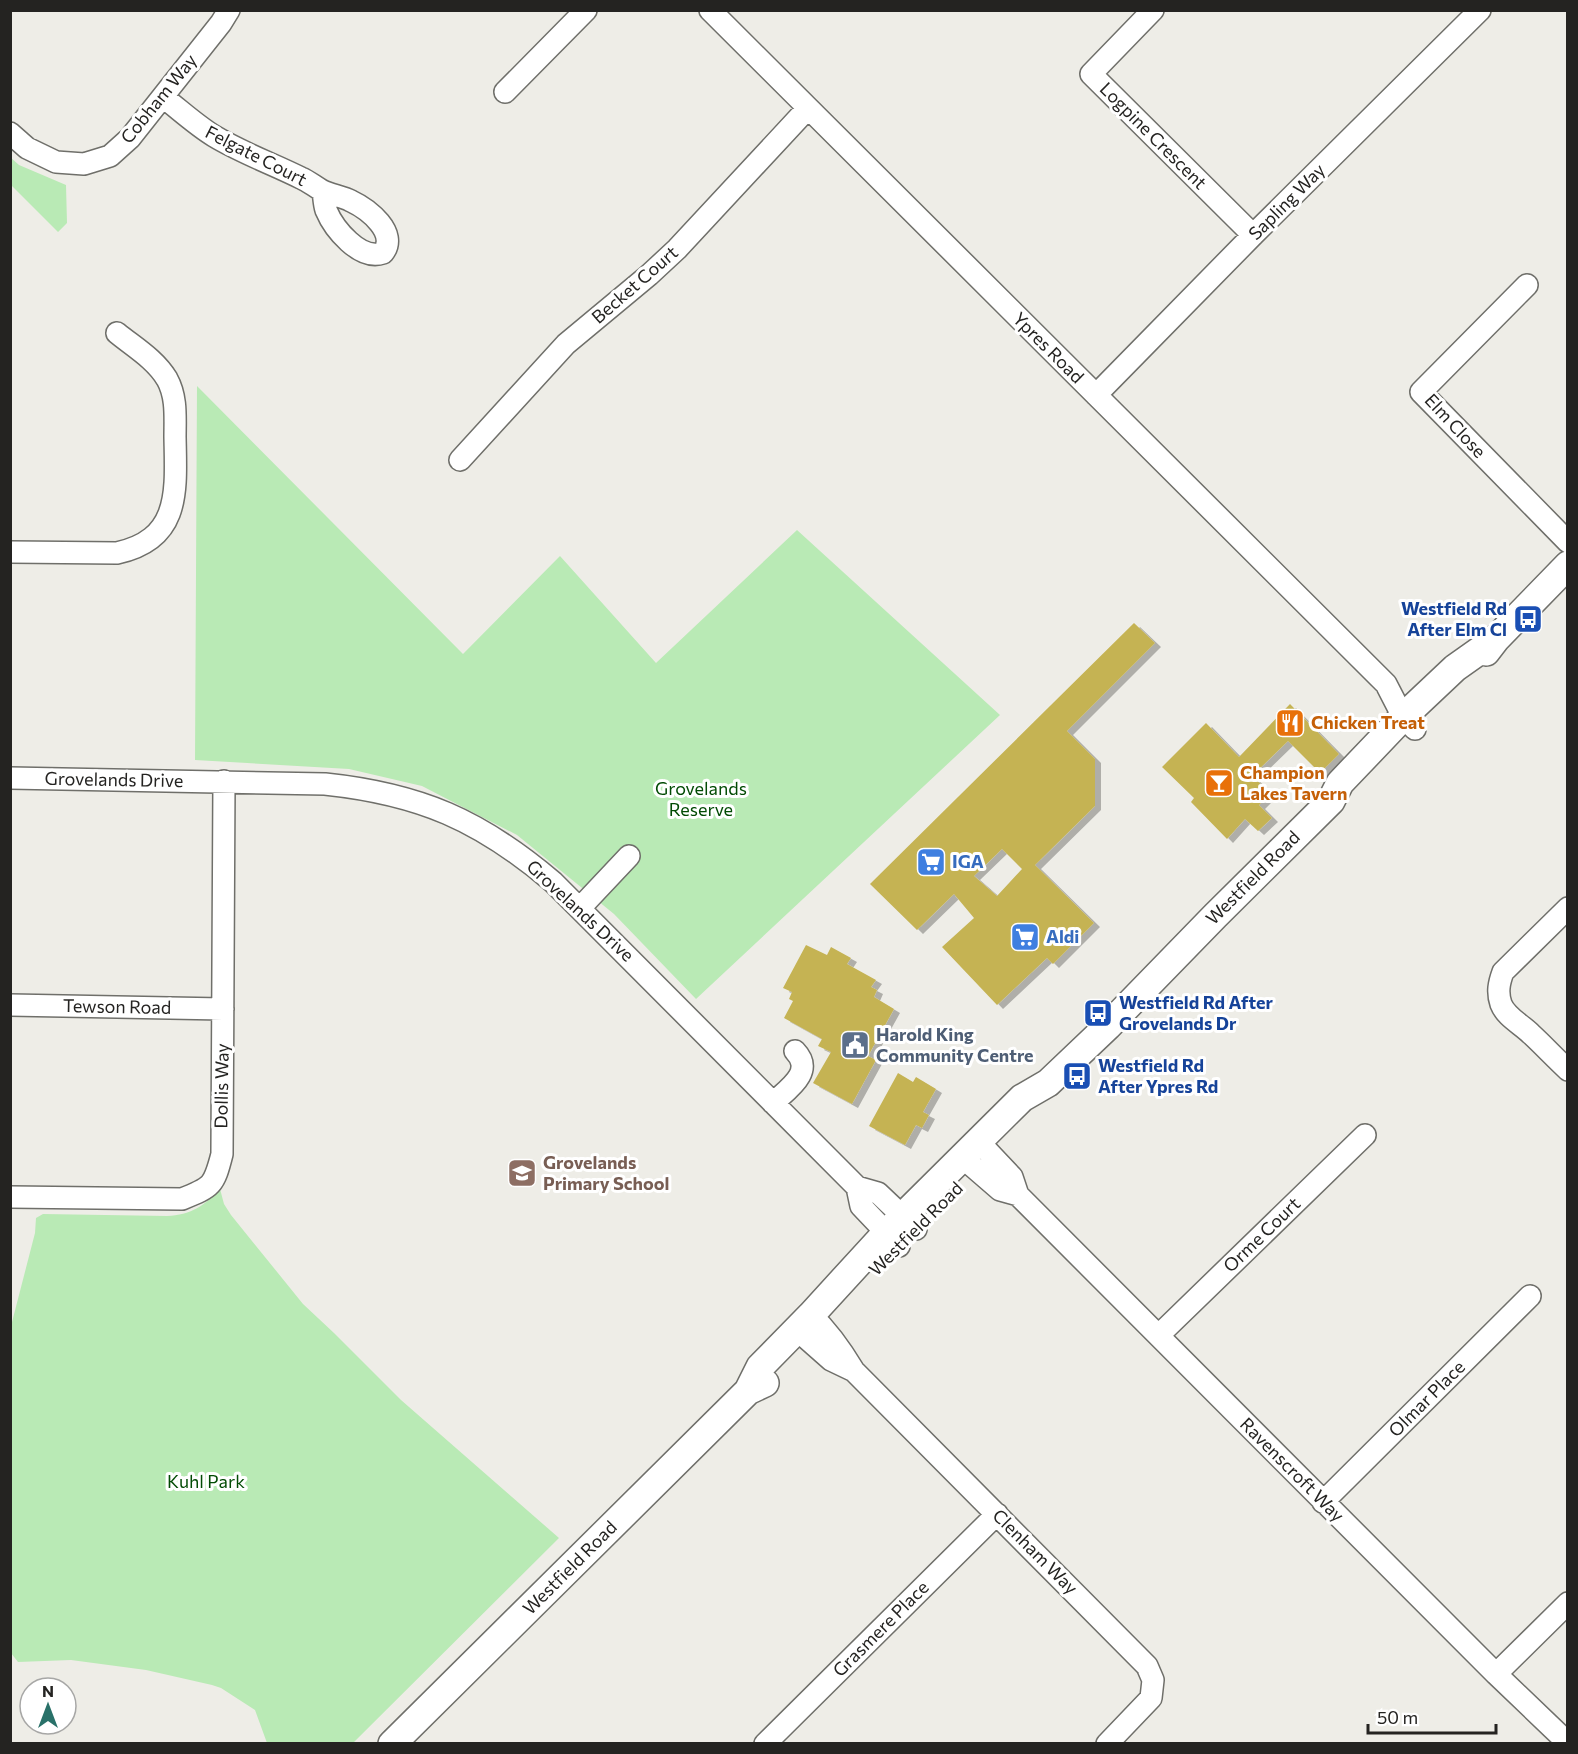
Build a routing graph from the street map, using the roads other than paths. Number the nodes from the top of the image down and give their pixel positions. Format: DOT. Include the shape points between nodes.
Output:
graph roads {
  1 [pos="229,10"];
  2 [pos="586,10"];
  3 [pos="710,10"];
  4 [pos="1154,10"];
  5 [pos="1480,10"];
  6 [pos="505,92"];
  7 [pos="163,97"];
  8 [pos="808,108"];
  9 [pos="10,134"];
  10 [pos="323,191"];
  11 [pos="1253,235"];
  12 [pos="1527,285"];
  13 [pos="117,333"];
  14 [pos="1096,395"];
  15 [pos="460,460"];
  16 [pos="1568,542"];
  17 [pos="10,552"];
  18 [pos="1568,566"];
  19 [pos="1418,715"];
  20 [pos="10,778"];
  21 [pos="224,781"];
  22 [pos="629,856"];
  23 [pos="580,908"];
  24 [pos="1568,908"];
  25 [pos="10,1005"];
  26 [pos="223,1009"];
  27 [pos="795,1051"];
  28 [pos="1568,1070"];
  29 [pos="774,1103"];
  30 [pos="1365,1135"];
  31 [pos="977,1156"];
  32 [pos="10,1197"];
  33 [pos="901,1231"];
  34 [pos="1530,1296"];
  35 [pos="810,1328"];
  36 [pos="1160,1335"];
  37 [pos="1323,1502"];
  38 [pos="997,1514"];
  39 [pos="1568,1603"];
  40 [pos="1496,1674"];
  41 [pos="392,1743"];
  42 [pos="765,1743"];
  43 [pos="1107,1743"];
  44 [pos="1568,1743"];
  1 -- 7 [label="street, Cobham Way"];
  2 -- 6 [label="street"];
  3 -- 8 [label="street, Ypres Road"];
  4 -- 11 [label="street, Logpine Crescent" via="1091,74"];
  5 -- 11 [label="street, Sapling Way"];
  7 -- 9 [label="street, Cobham Way" via="110,156 84,164 56,162 27,148"];
  7 -- 10 [label="street, Felgate Court" via="215,137"];
  8 -- 14 [label="street, Ypres Road"];
  8 -- 15 [label="street, Becket Court" via="677,249 566,344"];
  11 -- 14 [label="street, Sapling Way"];
  12 -- 16 [label="street, Elm Close" via="1421,392"];
  13 -- 17 [label="street" via="152,360 172,390 176,471 171,510 158,533 132,550"];
  14 -- 19 [label="street, Ypres Road"];
  18 -- 19 [label="main road, Westfield Road" via="1496,639 1467,679"];
  19 -- 31 [label="main road, Westfield Road" via="1350,795 1331,801 1048,1083 1035,1110"];
  20 -- 21 [label="street, Grovelands Drive"];
  21 -- 23 [label="street, Grovelands Drive" via="357,787 444,811 517,853"];
  21 -- 26 [label="street, Dollis Way"];
  22 -- 23 [label="street"];
  23 -- 29 [label="street, Grovelands Drive"];
  24 -- 28 [label="street" via="1503,972 1498,989 1506,1013"];
  25 -- 26 [label="street, Tewson Road"];
  26 -- 32 [label="street, Dollis Way" via="222,1154 216,1177 204,1190 182,1199"];
  27 -- 29 [label="street" via="801,1057 802,1071"];
  29 -- 33 [label="street, Grovelands Drive" via="857,1187 861,1206"];
  30 -- 36 [label="street, Orme Court"];
  31 -- 33 [label="main road, Westfield Road"];
  31 -- 36 [label="street, Ravenscroft Way" via="1012,1176 1018,1195"];
  33 -- 35 [label="main road, Westfield Road" via="860,1287"];
  34 -- 37 [label="street, Olmar Place"];
  35 -- 38 [label="street, Clenham Way" via="840,1348 854,1371"];
  35 -- 41 [label="main road, Westfield Road" via="772,1380 748,1391"];
  36 -- 37 [label="street, Ravenscroft Way"];
  37 -- 40 [label="street, Ravenscroft Way"];
  38 -- 42 [label="street, Grasmere Place"];
  38 -- 43 [label="street, Clenham Way" via="1149,1669 1153,1680 1151,1698"];
  39 -- 40 [label="street"];
  40 -- 44 [label="street, Ravenscroft Way"];
}
